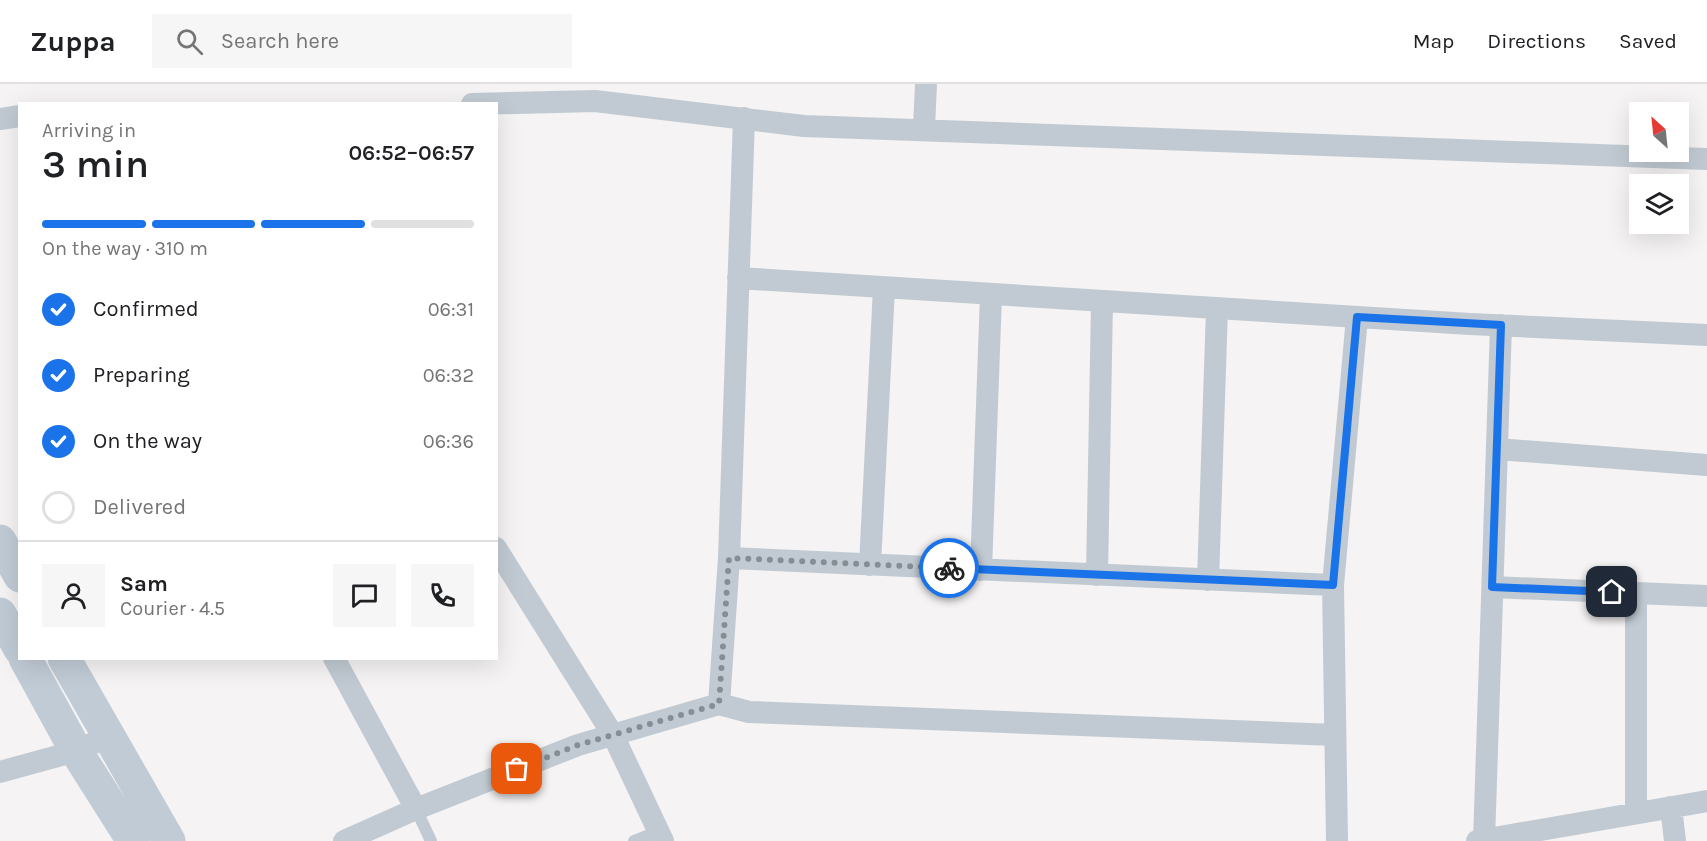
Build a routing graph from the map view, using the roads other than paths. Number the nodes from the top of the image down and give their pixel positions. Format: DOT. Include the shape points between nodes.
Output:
graph roads {
  1 [pos="926,84"];
  2 [pos="498,103"];
  3 [pos="744,118"];
  4 [pos="924,128"];
  5 [pos="1707,159"];
  6 [pos="738,278"];
  7 [pos="884,288"];
  8 [pos="991,295"];
  9 [pos="1102,302"];
  10 [pos="1216,308"];
  11 [pos="1357,317"];
  12 [pos="1501,325"];
  13 [pos="1707,335"];
  14 [pos="1497,449"];
  15 [pos="1707,465"];
  16 [pos="0,542"];
  17 [pos="498,551"];
  18 [pos="729,558"];
  19 [pos="870,565"];
  20 [pos="981,570"];
  21 [pos="18,573"];
  22 [pos="1097,575"];
  23 [pos="1208,580"];
  24 [pos="1333,585"];
  25 [pos="1492,587"];
  26 [pos="1636,593"];
  27 [pos="1707,596"];
  28 [pos="26,660"];
  29 [pos="65,660"];
  30 [pos="335,660"];
  31 [pos="719,704"];
  32 [pos="613,735"];
  33 [pos="1335,735"];
  34 [pos="109,736"];
  35 [pos="76,751"];
  36 [pos="0,772"];
  37 [pos="1707,801"];
  38 [pos="1671,807"];
  39 [pos="416,808"];
  40 [pos="1636,811"];
  41 [pos="661,836"];
  42 [pos="133,841"];
  43 [pos="169,841"];
  44 [pos="344,841"];
  45 [pos="431,841"];
  46 [pos="634,841"];
  47 [pos="1337,841"];
  48 [pos="1482,841"];
  49 [pos="1676,841"];
  1 -- 4 [label="street"];
  2 -- 3 [label="street" via="595,101"];
  3 -- 4 [label="street" via="804,126"];
  3 -- 6 [label="street"];
  4 -- 5 [label="street"];
  6 -- 7 [label="street"];
  6 -- 18 [label="street"];
  7 -- 8 [label="street"];
  7 -- 19 [label="street"];
  8 -- 9 [label="street"];
  8 -- 20 [label="street"];
  9 -- 10 [label="street"];
  9 -- 22 [label="street"];
  10 -- 11 [label="street"];
  10 -- 23 [label="street"];
  11 -- 12 [label="street"];
  11 -- 24 [label="street"];
  12 -- 13 [label="street"];
  12 -- 14 [label="street"];
  14 -- 15 [label="street"];
  14 -- 25 [label="street"];
  16 -- 21 [label="street"];
  17 -- 32 [label="street"];
  18 -- 19 [label="street"];
  18 -- 31 [label="street"];
  19 -- 20 [label="street"];
  20 -- 22 [label="street"];
  22 -- 23 [label="street"];
  23 -- 24 [label="street"];
  24 -- 33 [label="street"];
  25 -- 26 [label="street"];
  25 -- 48 [label="street"];
  26 -- 27 [label="street"];
  26 -- 40 [label="street"];
  28 -- 35 [label="street"];
  29 -- 34 [label="street"];
  30 -- 39 [label="street"];
  31 -- 32 [label="street"];
  31 -- 33 [label="street" via="749,712"];
  32 -- 39 [label="street"];
  32 -- 41 [label="street"];
  33 -- 47 [label="street"];
  34 -- 35 [label="street"];
  34 -- 43 [label="street"];
  35 -- 36 [label="street"];
  35 -- 42 [label="street"];
  37 -- 38 [label="street"];
  38 -- 40 [label="street"];
  38 -- 49 [label="street"];
  39 -- 44 [label="street"];
  39 -- 45 [label="lane"];
  40 -- 48 [label="street"];
  41 -- 46 [label="lane"];
}
